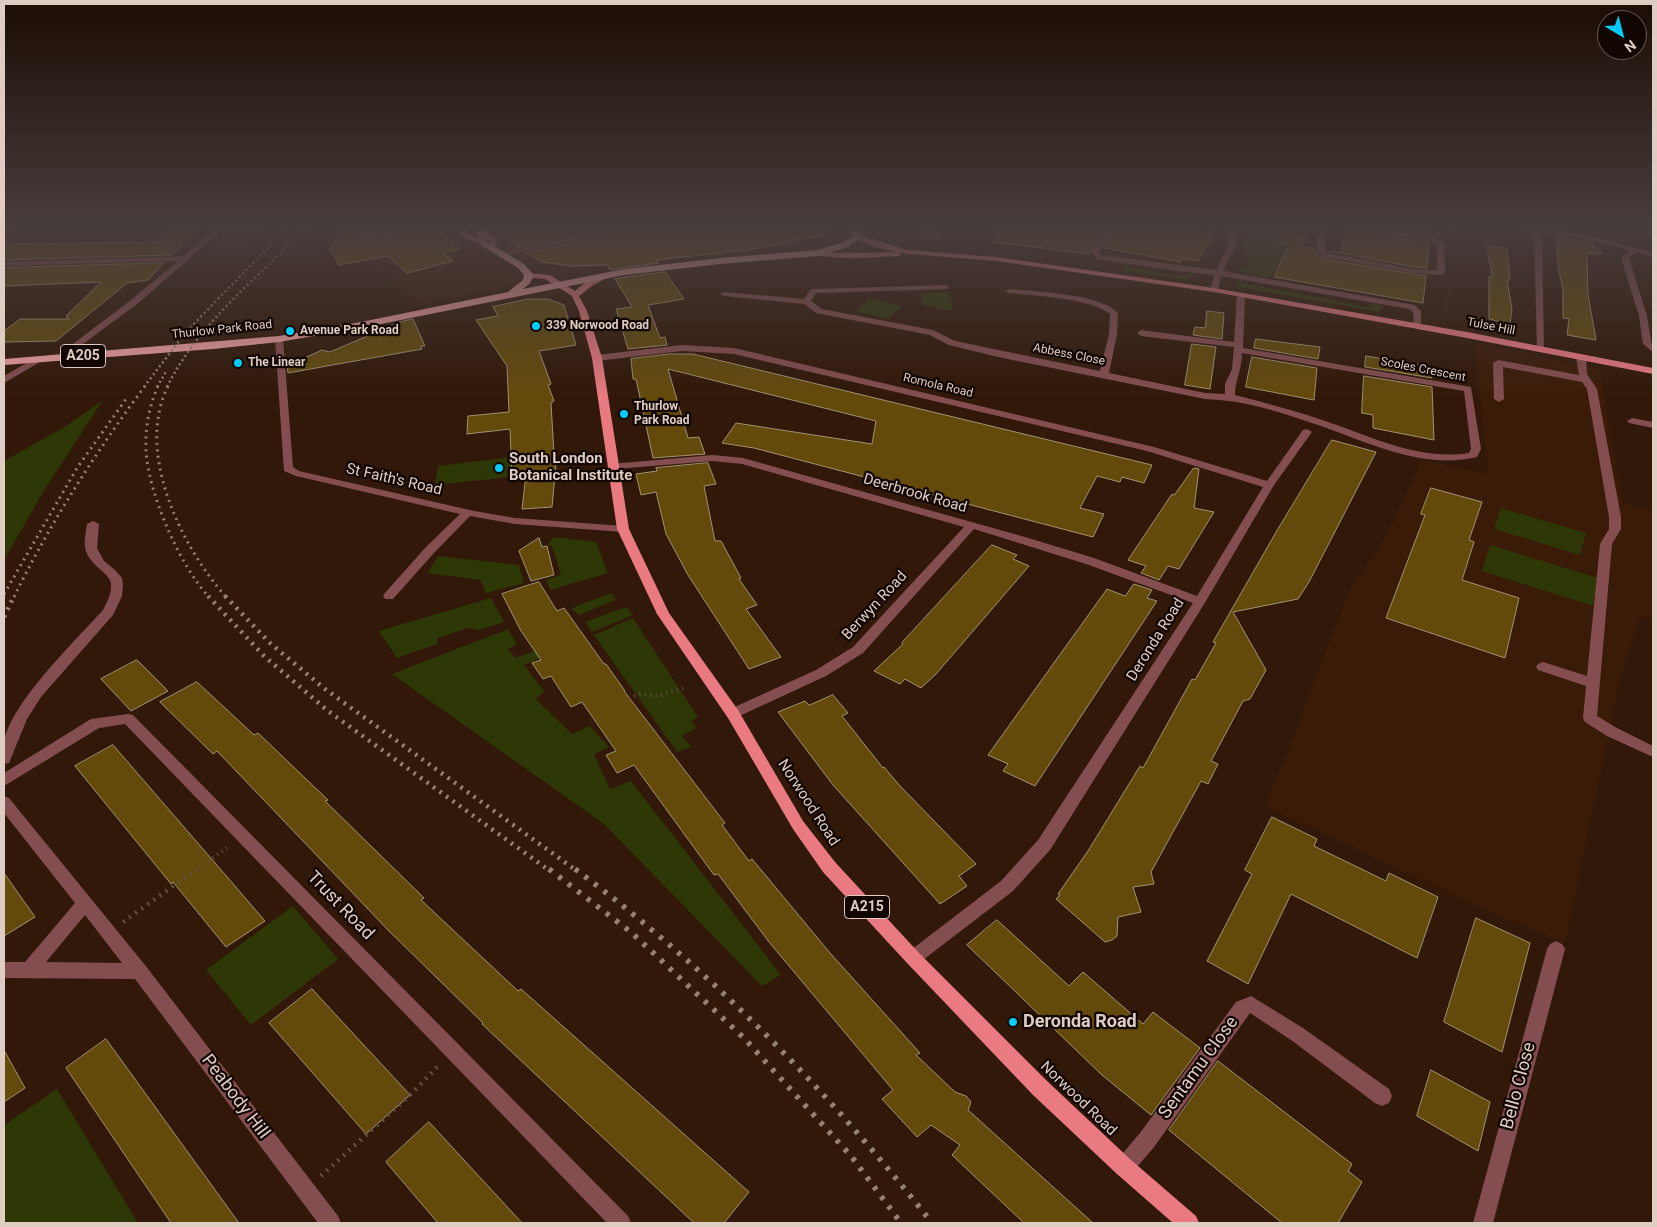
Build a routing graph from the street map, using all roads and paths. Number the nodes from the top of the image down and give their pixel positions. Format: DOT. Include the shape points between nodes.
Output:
graph roads {
  1 [pos="156,283"];
  2 [pos="525,283"];
  3 [pos="556,283"];
  4 [pos="565,283"];
  5 [pos="591,283"];
  6 [pos="1167,283"];
  7 [pos="1216,283"];
  8 [pos="1277,283"];
  9 [pos="1539,283"];
  10 [pos="1632,283"];
  11 [pos="559,285"];
  12 [pos="945,287"];
  13 [pos="1214,290"];
  14 [pos="1009,291"];
  15 [pos="511,294"];
  16 [pos="724,294"];
  17 [pos="1241,295"];
  18 [pos="575,296"];
  19 [pos="806,302"];
  20 [pos="1642,316"];
  21 [pos="1653,318"];
  22 [pos="1417,326"];
  23 [pos="1141,333"];
  24 [pos="279,339"];
  25 [pos="1238,347"];
  26 [pos="1540,349"];
  27 [pos="1653,349"];
  28 [pos="1581,357"];
  29 [pos="60,358"];
  30 [pos="597,358"];
  31 [pos="38,360"];
  32 [pos="4,362"];
  33 [pos="1653,371"];
  34 [pos="1104,374"];
  35 [pos="1583,379"];
  36 [pos="4,380"];
  37 [pos="1230,397"];
  38 [pos="1499,399"];
  39 [pos="1632,421"];
  40 [pos="1653,425"];
  41 [pos="1307,432"];
  42 [pos="615,466"];
  43 [pos="1269,485"];
  44 [pos="468,512"];
  45 [pos="93,524"];
  46 [pos="971,526"];
  47 [pos="623,529"];
  48 [pos="389,596"];
  49 [pos="1200,601"];
  50 [pos="1543,667"];
  51 [pos="1593,683"];
  52 [pos="684,688"];
  53 [pos="629,698"];
  54 [pos="733,714"];
  55 [pos="1653,752"];
  56 [pos="4,759"];
  57 [pos="4,780"];
  58 [pos="4,802"];
  59 [pos="244,837"];
  60 [pos="85,903"];
  61 [pos="109,932"];
  62 [pos="1556,949"];
  63 [pos="913,958"];
  64 [pos="4,970"];
  65 [pos="28,970"];
  66 [pos="139,971"];
  67 [pos="454,1050"];
  68 [pos="1382,1096"];
  69 [pos="1124,1167"];
  70 [pos="306,1190"];
  71 [pos="331,1223"];
  72 [pos="621,1223"];
  73 [pos="1189,1223"];
  74 [pos="1483,1223"];
  1 -- 29 [label="street"];
  2 -- 15 [label="highway"];
  3 -- 11 [label="main road, Norwood Road / A215"];
  4 -- 11 [label="highway, Tulse Hill / A205"];
  5 -- 18 [label="main road"];
  6 -- 13 [label="main road, Tulse Hill"];
  7 -- 13 [label="street"];
  8 -- 22 [label="street" via="1412,307 1418,310"];
  9 -- 26 [label="street"];
  10 -- 20 [label="street"];
  11 -- 15 [label="highway, Thurlow Park Road / A205"];
  11 -- 18 [label="main road, Norwood Road / A215"];
  12 -- 19 [label="street" via="814,291"];
  13 -- 17 [label="main road, Tulse Hill"];
  14 -- 34 [label="street" via="1090,302 1111,310 1114,323"];
  15 -- 24 [label="highway, Thurlow Park Road / A205"];
  16 -- 19 [label="street"];
  17 -- 22 [label="main road, Tulse Hill"];
  17 -- 25 [label="street"];
  18 -- 30 [label="main road, Norwood Road / A215" via="586,318"];
  19 -- 34 [label="street, Abbess Close" via="819,311 933,333 952,343"];
  20 -- 21 [label="street"];
  20 -- 27 [label="street" via="1647,344"];
  22 -- 26 [label="main road, Tulse Hill"];
  23 -- 25 [label="street"];
  24 -- 29 [label="highway, Thurlow Park Road / A205"];
  24 -- 44 [label="street, St Faith's Road" via="288,469"];
  25 -- 37 [label="street"];
  25 -- 37 [label="street, Scoles Crescent" via="1468,389 1475,453 1462,458 1420,454"];
  26 -- 28 [label="main road, Tulse Hill"];
  28 -- 33 [label="main road, Tulse Hill"];
  28 -- 35 [label="street"];
  29 -- 31 [label="highway, Thurlow Park Road / A205"];
  30 -- 42 [label="main road, Norwood Road / A215"];
  30 -- 43 [label="street, Romola Road" via="682,348 734,350 1150,449"];
  31 -- 32 [label="highway, Thurlow Park Road / A205"];
  31 -- 36 [label="street"];
  34 -- 37 [label="street, Abbess Close" via="1205,396"];
  35 -- 38 [label="street" via="1498,363"];
  35 -- 51 [label="street" via="1592,389 1615,517 1615,529 1606,544"];
  39 -- 40 [label="street"];
  41 -- 43 [label="street, Deronda Road"];
  42 -- 46 [label="street, Deerbrook Road" via="713,458 743,461"];
  42 -- 47 [label="main road, Norwood Road / A215"];
  43 -- 49 [label="street, Deronda Road"];
  44 -- 47 [label="street, St Faith's Road" via="515,521"];
  44 -- 48 [label="street"];
  45 -- 56 [label="street" via="91,548 98,562 110,570 118,583 117,596 109,612 36,694 20,718"];
  46 -- 49 [label="street, Deerbrook Road" via="1090,561"];
  46 -- 54 [label="street, Berwyn Road" via="858,650 820,673"];
  47 -- 54 [label="main road, Norwood Road / A215" via="662,614"];
  49 -- 63 [label="street, Deronda Road" via="1044,845 1007,886"];
  50 -- 51 [label="street"];
  51 -- 55 [label="street" via="1590,718"];
  52 -- 53 [label="path" via="658,696 641,694"];
  54 -- 63 [label="main road, Norwood Road / A215" via="798,826 829,867"];
  57 -- 59 [label="street, Trust Road" via="96,723 128,719"];
  58 -- 60 [label="street, Peabody Hill"];
  59 -- 61 [label="path"];
  59 -- 67 [label="street, Trust Road"];
  60 -- 61 [label="street, Peabody Hill"];
  60 -- 65 [label="street"];
  61 -- 66 [label="street, Peabody Hill"];
  62 -- 74 [label="street, Bello Close"];
  63 -- 69 [label="main road, Norwood Road / A215" via="1040,1088"];
  64 -- 65 [label="street"];
  65 -- 66 [label="street"];
  66 -- 70 [label="street, Peabody Hill"];
  67 -- 70 [label="path"];
  67 -- 72 [label="street, Trust Road"];
  68 -- 69 [label="street, Sentamu Close" via="1251,1004 1242,1008"];
  69 -- 73 [label="main road, Norwood Road / A215"];
  70 -- 71 [label="street, Peabody Hill"];
}
